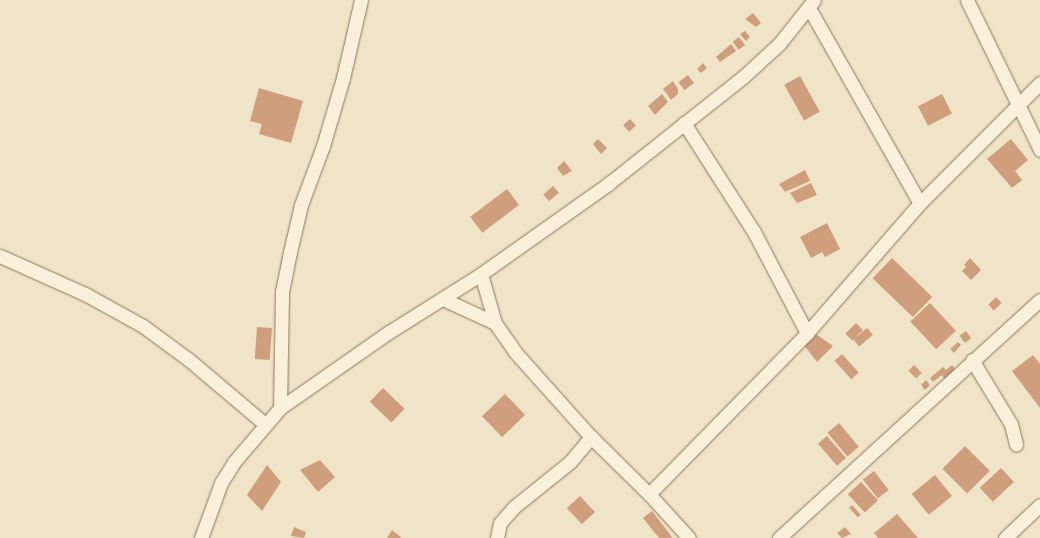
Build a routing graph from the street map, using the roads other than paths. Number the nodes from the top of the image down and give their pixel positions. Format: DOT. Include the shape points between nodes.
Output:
graph roads {
  1 [pos="361,0"];
  2 [pos="968,0"];
  3 [pos="812,4"];
  4 [pos="1040,83"];
  5 [pos="1018,107"];
  6 [pos="684,123"];
  7 [pos="1040,150"];
  8 [pos="920,203"];
  9 [pos="0,256"];
  10 [pos="481,274"];
  11 [pos="443,299"];
  12 [pos="1040,300"];
  13 [pos="495,323"];
  14 [pos="807,333"];
  15 [pos="972,360"];
  16 [pos="280,408"];
  17 [pos="265,424"];
  18 [pos="591,437"];
  19 [pos="1016,444"];
  20 [pos="649,494"];
  21 [pos="1040,505"];
  22 [pos="205,537"];
  23 [pos="497,538"];
  24 [pos="689,538"];
  25 [pos="778,538"];
  26 [pos="1005,538"];
  1 -- 16 [label="street" via="323,146 301,205 282,292"];
  2 -- 5 [label="street"];
  3 -- 6 [label="street" via="779,44"];
  3 -- 8 [label="street"];
  4 -- 5 [label="street"];
  5 -- 7 [label="street"];
  5 -- 8 [label="street"];
  6 -- 10 [label="street" via="608,184"];
  6 -- 14 [label="street" via="754,232"];
  8 -- 14 [label="street"];
  9 -- 17 [label="street" via="85,294 143,326 188,359"];
  10 -- 11 [label="street"];
  10 -- 13 [label="street"];
  11 -- 13 [label="street"];
  11 -- 16 [label="street" via="389,332"];
  12 -- 15 [label="street"];
  13 -- 18 [label="street" via="515,352"];
  14 -- 20 [label="street"];
  15 -- 19 [label="street" via="1011,424"];
  15 -- 25 [label="street"];
  16 -- 17 [label="street"];
  17 -- 22 [label="street" via="221,483"];
  18 -- 20 [label="street"];
  18 -- 23 [label="street" via="570,462 514,507 500,523"];
  20 -- 24 [label="street"];
  21 -- 26 [label="street"];
}
